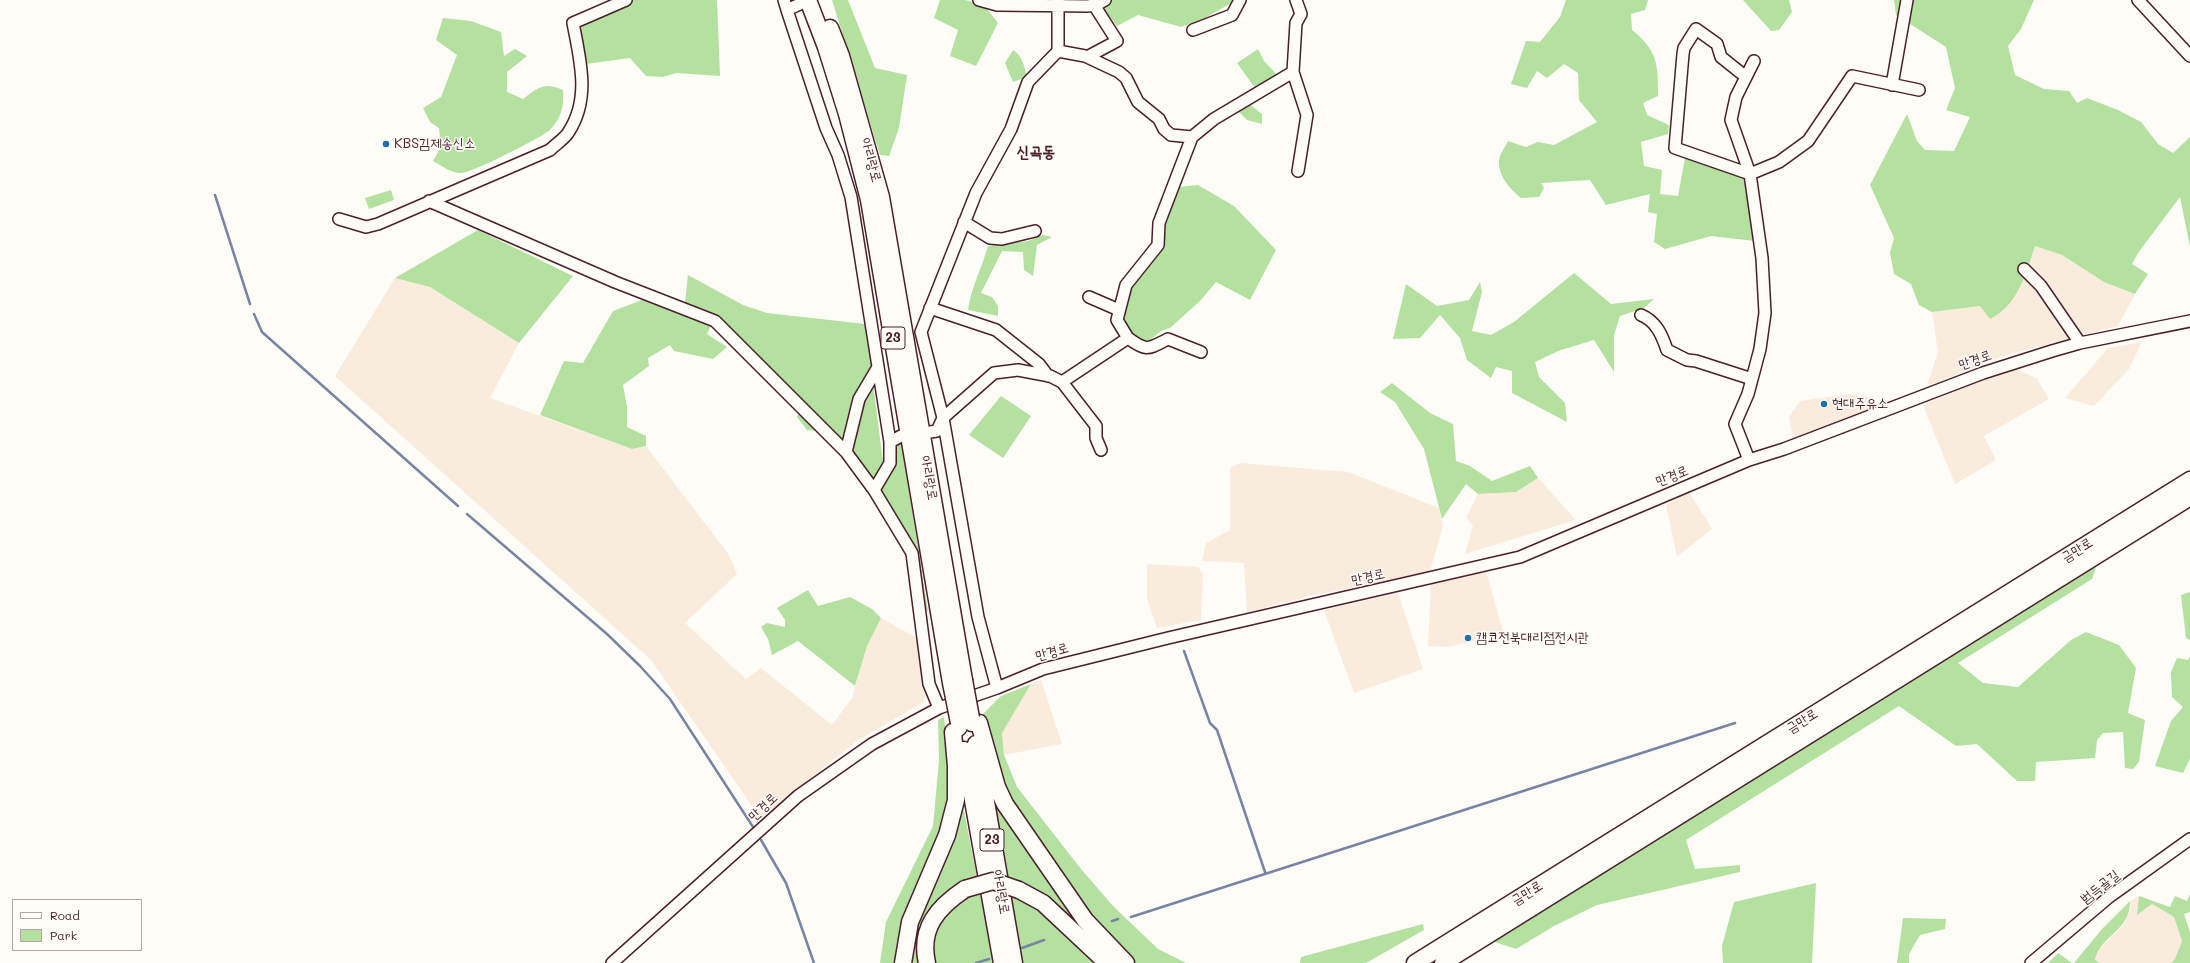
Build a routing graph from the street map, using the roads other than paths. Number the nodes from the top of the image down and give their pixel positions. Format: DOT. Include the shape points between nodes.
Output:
graph roads {
  1 [pos="626,0"];
  2 [pos="820,0"];
  3 [pos="979,0"];
  4 [pos="1105,0"];
  5 [pos="1240,0"];
  6 [pos="1296,0"];
  7 [pos="1907,0"];
  8 [pos="2138,0"];
  9 [pos="805,2"];
  10 [pos="1058,3"];
  11 [pos="785,5"];
  12 [pos="1094,5"];
  13 [pos="1193,30"];
  14 [pos="1058,51"];
  15 [pos="2190,56"];
  16 [pos="1087,57"];
  17 [pos="1754,61"];
  18 [pos="1293,72"];
  19 [pos="1746,77"];
  20 [pos="1892,85"];
  21 [pos="1918,90"];
  22 [pos="1192,137"];
  23 [pos="1298,171"];
  24 [pos="1750,174"];
  25 [pos="429,201"];
  26 [pos="339,219"];
  27 [pos="964,222"];
  28 [pos="1035,231"];
  29 [pos="2024,270"];
  30 [pos="1089,297"];
  31 [pos="930,308"];
  32 [pos="1119,310"];
  33 [pos="1641,315"];
  34 [pos="2190,321"];
  35 [pos="1128,338"];
  36 [pos="2080,343"];
  37 [pos="1201,352"];
  38 [pos="878,367"];
  39 [pos="1048,376"];
  40 [pos="1752,379"];
  41 [pos="1062,382"];
  42 [pos="943,418"];
  43 [pos="930,432"];
  44 [pos="901,436"];
  45 [pos="890,442"];
  46 [pos="1101,450"];
  47 [pos="846,452"];
  48 [pos="1749,460"];
  49 [pos="2190,480"];
  50 [pos="874,490"];
  51 [pos="2190,498"];
  52 [pos="958,682"];
  53 [pos="997,688"];
  54 [pos="939,708"];
  55 [pos="965,723"];
  56 [pos="2190,839"];
  57 [pos="612,963"];
  58 [pos="903,963"];
  59 [pos="927,963"];
  60 [pos="1002,963"];
  61 [pos="1014,963"];
  62 [pos="1107,963"];
  63 [pos="1126,963"];
  64 [pos="1415,963"];
  65 [pos="1443,963"];
  66 [pos="2031,963"];
  1 -- 25 [label="street" via="573,23 580,62 582,96 578,115 568,134 550,150"];
  2 -- 52 [label="highway, 아리랑로 / 23" via="841,56 881,197"];
  3 -- 10 [label="street" via="997,5"];
  4 -- 12 [label="street"];
  5 -- 13 [label="street" via="1232,14"];
  6 -- 18 [label="street" via="1301,14 1296,23"];
  7 -- 20 [label="street"];
  8 -- 15 [label="street"];
  9 -- 11 [label="street"];
  9 -- 52 [label="highway, 아리랑로 / 23" via="826,47 847,114 869,200"];
  10 -- 12 [label="street"];
  10 -- 14 [label="street"];
  11 -- 38 [label="street" via="851,197"];
  12 -- 16 [label="street" via="1117,41"];
  14 -- 16 [label="street"];
  14 -- 27 [label="street" via="1028,82 1011,129 976,193"];
  16 -- 22 [label="street" via="1126,78 1138,102 1159,119 1171,135"];
  17 -- 19 [label="street"];
  18 -- 22 [label="street" via="1214,119"];
  18 -- 23 [label="street" via="1307,115"];
  19 -- 24 [label="street" via="1736,97 1731,120"];
  19 -- 24 [label="street" via="1720,57 1717,44 1696,29 1684,48 1675,148"];
  20 -- 21 [label="street"];
  20 -- 24 [label="street" via="1852,76 1808,141 1779,162"];
  22 -- 32 [label="street" via="1159,223 1158,245 1126,285"];
  24 -- 40 [label="street" via="1762,258 1765,313"];
  25 -- 26 [label="street" via="366,227"];
  25 -- 47 [label="street" via="615,282 715,321"];
  27 -- 28 [label="street" via="990,238 1002,239"];
  27 -- 31 [label="street"];
  29 -- 36 [label="street" via="2041,286"];
  30 -- 32 [label="street"];
  31 -- 39 [label="street" via="996,330 1039,364"];
  31 -- 42 [label="street" via="921,332"];
  32 -- 35 [label="street" via="1117,320"];
  33 -- 40 [label="street" via="1662,332 1668,350 1687,360"];
  34 -- 36 [label="street, 만경로"];
  35 -- 37 [label="street" via="1141,348 1151,348 1168,339"];
  35 -- 41 [label="street"];
  36 -- 48 [label="street, 만경로" via="1984,372"];
  38 -- 45 [label="street"];
  38 -- 47 [label="street" via="859,399"];
  39 -- 41 [label="street"];
  39 -- 42 [label="street" via="1018,370 994,373"];
  40 -- 48 [label="street" via="1735,424"];
  41 -- 46 [label="street" via="1096,426 1096,438"];
  42 -- 43 [label="street" via="937,431"];
  42 -- 53 [label="street" via="978,616"];
  44 -- 45 [label="street"];
  45 -- 50 [label="street" via="890,463"];
  47 -- 50 [label="street"];
  48 -- 53 [label="street, 만경로" via="1520,557 1043,669"];
  49 -- 64 [label="highway, 금만로"];
  50 -- 54 [label="street" via="912,554 929,684"];
  51 -- 65 [label="highway, 금만로"];
  52 -- 55 [label="highway, 아리랑로 / 23, bridge"];
  53 -- 54 [label="street, 만경로"];
  54 -- 57 [label="street, 만경로" via="872,744 798,796"];
  55 -- 58 [label="highway" via="954,732 956,800 947,835 910,922"];
  55 -- 60 [label="highway, 아리랑로 / 23"];
  55 -- 61 [label="highway, 아리랑로 / 23"];
  55 -- 63 [label="highway" via="979,723 997,786 1024,834 1085,920"];
  56 -- 66 [label="street, 범득골길" via="2109,897"];
  59 -- 62 [label="highway, bridge" via="924,949 927,932 942,906 965,889 993,881 1019,890 1043,903"];
}
